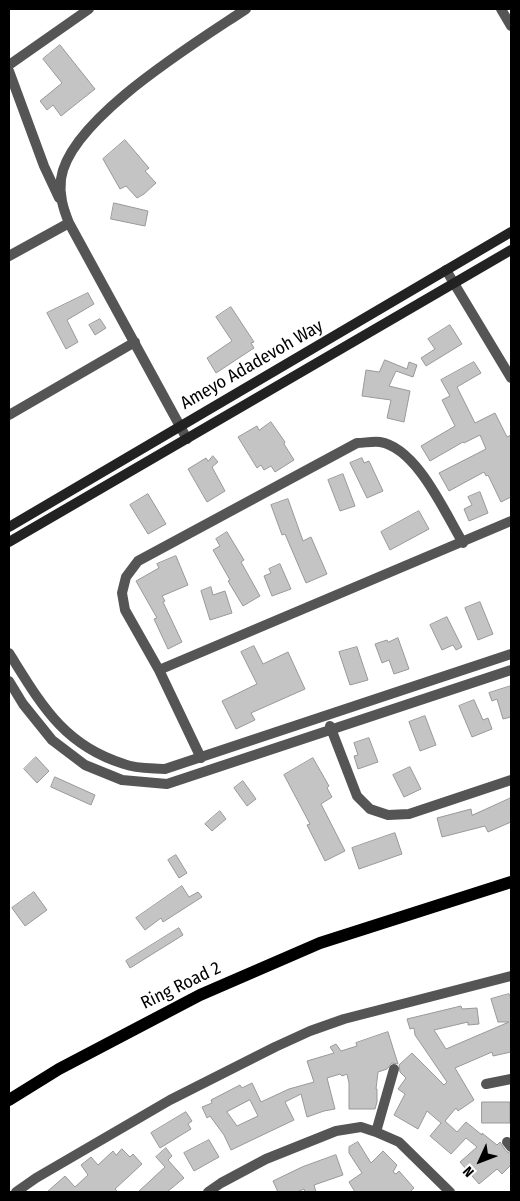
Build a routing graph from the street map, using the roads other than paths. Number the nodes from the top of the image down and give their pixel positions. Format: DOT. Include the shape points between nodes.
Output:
graph roads {
  1 [pos="90,9"];
  2 [pos="246,9"];
  3 [pos="501,9"];
  4 [pos="511,26"];
  5 [pos="9,65"];
  6 [pos="9,71"];
  7 [pos="61,201"];
  8 [pos="68,223"];
  9 [pos="511,232"];
  10 [pos="511,250"];
  11 [pos="9,256"];
  12 [pos="446,270"];
  13 [pos="454,283"];
  14 [pos="135,342"];
  15 [pos="511,378"];
  16 [pos="9,415"];
  17 [pos="180,426"];
  18 [pos="187,439"];
  19 [pos="511,521"];
  20 [pos="9,527"];
  21 [pos="9,542"];
  22 [pos="463,543"];
  23 [pos="9,653"];
  24 [pos="511,654"];
  25 [pos="159,670"];
  26 [pos="511,670"];
  27 [pos="9,681"];
  28 [pos="327,716"];
  29 [pos="332,730"];
  30 [pos="201,758"];
  31 [pos="511,780"];
  32 [pos="511,882"];
  33 [pos="511,976"];
  34 [pos="394,1069"];
  35 [pos="511,1079"];
  36 [pos="486,1084"];
  37 [pos="9,1100"];
  38 [pos="376,1132"];
  39 [pos="16,1192"];
  40 [pos="208,1192"];
  41 [pos="449,1192"];
  1 -- 5 [label="street"];
  2 -- 7 [label="street" via="154,72 87,130 68,158 61,178"];
  3 -- 4 [label="street"];
  6 -- 7 [label="street" via="44,166"];
  7 -- 8 [label="street"];
  8 -- 11 [label="street"];
  8 -- 14 [label="street"];
  9 -- 12 [label="street, Ameyo Adadevoh Way"];
  10 -- 13 [label="street, Ameyo Adadevoh Way"];
  12 -- 13 [label="street"];
  12 -- 17 [label="street, Ameyo Adadevoh Way"];
  13 -- 15 [label="street"];
  13 -- 18 [label="street, Ameyo Adadevoh Way"];
  14 -- 16 [label="street"];
  14 -- 17 [label="street"];
  17 -- 18 [label="street"];
  17 -- 20 [label="street, Ameyo Adadevoh Way"];
  18 -- 21 [label="street, Ameyo Adadevoh Way"];
  19 -- 22 [label="street"];
  22 -- 25 [label="street"];
  22 -- 25 [label="street" via="418,467 401,451 381,442 357,444 138,561 126,578 122,593 125,610"];
  23 -- 30 [label="street" via="62,729 93,752 125,765 165,769"];
  24 -- 28 [label="street"];
  25 -- 30 [label="street"];
  26 -- 29 [label="street"];
  27 -- 29 [label="street" via="52,740 86,764 122,780 167,784"];
  28 -- 29 [label="street"];
  28 -- 30 [label="street"];
  29 -- 31 [label="street" via="357,796 370,809 388,815 409,814"];
  32 -- 37 [label="main road, Ring Road 2" via="320,943 200,995 59,1068"];
  33 -- 39 [label="street" via="344,1019 310,1031 170,1100"];
  34 -- 38 [label="street"];
  35 -- 36 [label="street"];
  38 -- 40 [label="street" via="361,1127 336,1130 266,1159"];
  38 -- 41 [label="street" via="399,1142"];
}
